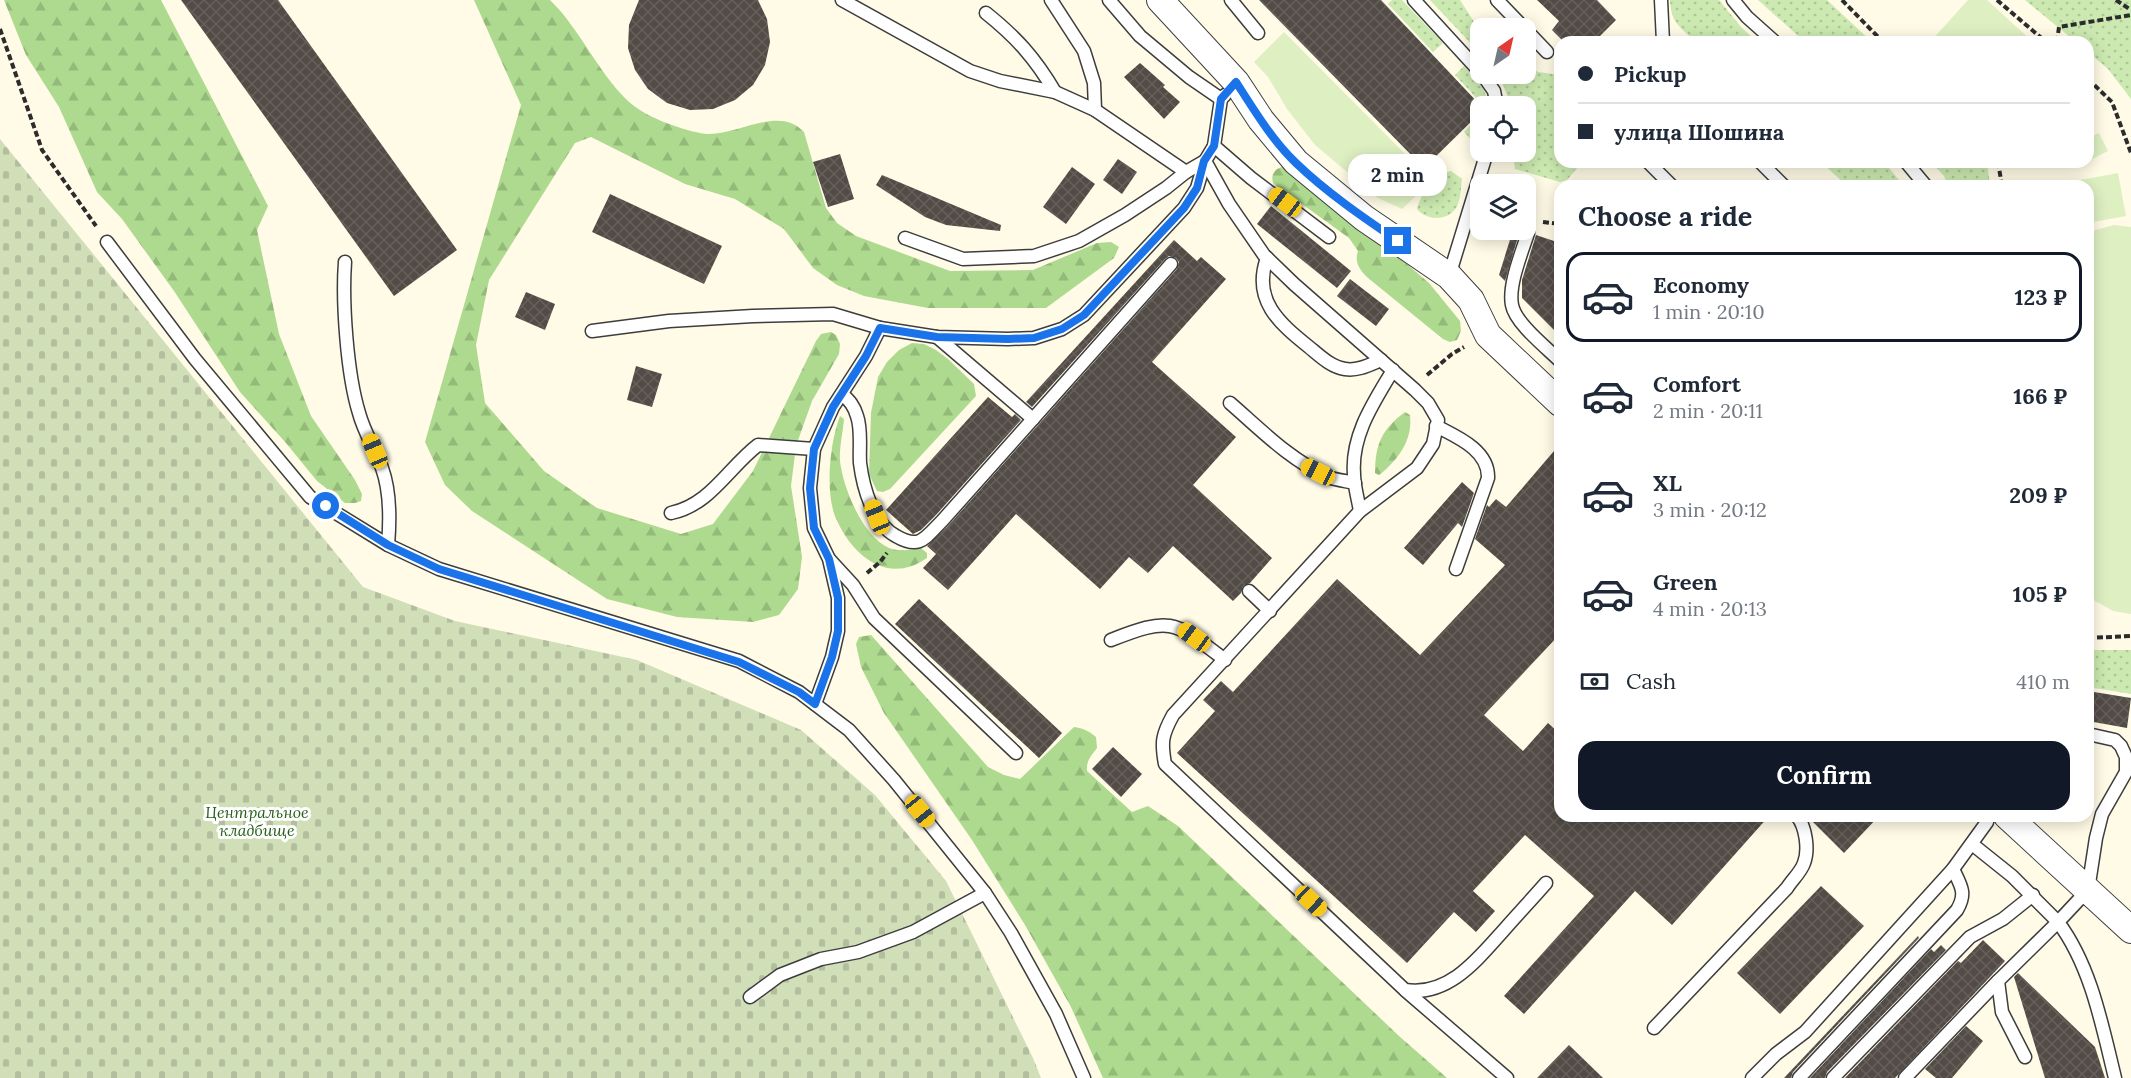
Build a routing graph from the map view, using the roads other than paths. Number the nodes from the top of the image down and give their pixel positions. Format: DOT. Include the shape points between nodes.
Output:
graph roads {
  1 [pos="842,0"];
  2 [pos="1051,0"];
  3 [pos="1109,0"];
  4 [pos="1160,0"];
  5 [pos="1231,0"];
  6 [pos="1414,0"];
  7 [pos="1497,0"];
  8 [pos="1661,0"];
  9 [pos="1733,0"];
  10 [pos="986,13"];
  11 [pos="1514,18"];
  12 [pos="1258,33"];
  13 [pos="1663,36"];
  14 [pos="1768,36"];
  15 [pos="1536,40"];
  16 [pos="1547,52"];
  17 [pos="1470,61"];
  18 [pos="1228,91"];
  19 [pos="1055,92"];
  20 [pos="1095,110"];
  21 [pos="1214,146"];
  22 [pos="1204,161"];
  23 [pos="1484,162"];
  24 [pos="1654,168"];
  25 [pos="1766,168"];
  26 [pos="1911,168"];
  27 [pos="1185,172"];
  28 [pos="1666,180"];
  29 [pos="1778,180"];
  30 [pos="1921,180"];
  31 [pos="1329,237"];
  32 [pos="905,238"];
  33 [pos="1526,240"];
  34 [pos="107,242"];
  35 [pos="1267,258"];
  36 [pos="345,262"];
  37 [pos="1171,264"];
  38 [pos="1449,276"];
  39 [pos="880,328"];
  40 [pos="592,331"];
  41 [pos="937,337"];
  42 [pos="1554,355"];
  43 [pos="1381,360"];
  44 [pos="1393,370"];
  45 [pos="842,394"];
  46 [pos="1554,397"];
  47 [pos="1230,403"];
  48 [pos="1034,419"];
  49 [pos="1436,426"];
  50 [pos="814,449"];
  51 [pos="1355,483"];
  52 [pos="1360,511"];
  53 [pos="671,513"];
  54 [pos="388,545"];
  55 [pos="829,559"];
  56 [pos="1456,569"];
  57 [pos="1249,591"];
  58 [pos="1270,611"];
  59 [pos="1111,640"];
  60 [pos="1225,660"];
  61 [pos="815,704"];
  62 [pos="2094,735"];
  63 [pos="1017,753"];
  64 [pos="1801,822"];
  65 [pos="1987,822"];
  66 [pos="2014,822"];
  67 [pos="1971,844"];
  68 [pos="1953,869"];
  69 [pos="1546,883"];
  70 [pos="2088,890"];
  71 [pos="985,893"];
  72 [pos="2033,895"];
  73 [pos="2058,922"];
  74 [pos="2131,930"];
  75 [pos="1998,981"];
  76 [pos="1405,990"];
  77 [pos="750,997"];
  78 [pos="1653,1028"];
  79 [pos="2025,1057"];
  80 [pos="1084,1078"];
  81 [pos="1507,1078"];
  82 [pos="1752,1078"];
  83 [pos="1799,1078"];
  84 [pos="1833,1078"];
  85 [pos="1905,1078"];
  86 [pos="2115,1078"];
  1 -- 19 [label="lane" via="970,71"];
  2 -- 20 [label="lane" via="1084,51 1094,83"];
  3 -- 18 [label="lane" via="1140,36 1189,77"];
  4 -- 18 [label="street"];
  5 -- 12 [label="lane"];
  6 -- 17 [label="lane"];
  7 -- 11 [label="lane"];
  8 -- 13 [label="lane"];
  9 -- 14 [label="lane"];
  10 -- 19 [label="lane" via="1028,51"];
  15 -- 16 [label="lane"];
  18 -- 21 [label="lane"];
  18 -- 38 [label="street" via="1261,120 1296,162 1364,218"];
  19 -- 20 [label="lane"];
  20 -- 27 [label="lane"];
  21 -- 22 [label="lane"];
  21 -- 31 [label="lane"];
  22 -- 27 [label="lane"];
  22 -- 35 [label="lane"];
  22 -- 41 [label="lane" via="1197,188 1184,208 1084,315 1062,329 1034,338"];
  23 -- 38 [label="lane"];
  24 -- 28 [label="lane"];
  25 -- 29 [label="lane"];
  26 -- 30 [label="lane"];
  27 -- 32 [label="lane" via="1166,188 1079,241 1034,256 963,259"];
  33 -- 42 [label="lane" via="1513,285 1512,306 1521,322"];
  34 -- 54 [label="lane" via="195,359 310,497"];
  35 -- 43 [label="lane"];
  35 -- 43 [label="lane" via="1262,289 1281,324 1327,361 1342,368 1358,369"];
  36 -- 54 [label="lane" via="353,387 359,414 383,470 390,522"];
  37 -- 48 [label="lane"];
  38 -- 46 [label="street" via="1472,300 1488,335"];
  39 -- 40 [label="lane" via="833,314 669,321"];
  39 -- 41 [label="lane"];
  39 -- 45 [label="lane"];
  41 -- 48 [label="lane"];
  43 -- 44 [label="lane"];
  44 -- 49 [label="lane" via="1428,404"];
  44 -- 51 [label="lane" via="1358,436"];
  45 -- 48 [label="lane" via="851,402 858,419 860,465 871,501 883,526 909,542 923,541"];
  45 -- 50 [label="lane"];
  47 -- 51 [label="lane" via="1306,465 1330,478"];
  49 -- 52 [label="lane" via="1433,444 1417,468"];
  49 -- 56 [label="lane" via="1461,438 1488,467"];
  50 -- 53 [label="lane" via="758,445 704,500"];
  50 -- 55 [label="lane" via="810,488 814,528"];
  51 -- 52 [label="lane"];
  52 -- 58 [label="lane"];
  54 -- 61 [label="lane" via="439,569 739,662"];
  55 -- 61 [label="lane" via="838,598 838,631"];
  55 -- 63 [label="lane" via="853,585 874,618"];
  57 -- 58 [label="lane"];
  58 -- 60 [label="lane"];
  59 -- 60 [label="lane" via="1145,627 1181,628"];
  60 -- 76 [label="lane" via="1173,715 1163,732 1165,764"];
  61 -- 71 [label="lane" via="864,746"];
  62 -- 70 [label="lane" via="2115,740 2126,757 2127,767 2102,814"];
  64 -- 78 [label="lane" via="1806,842 1804,863 1787,888"];
  65 -- 67 [label="lane"];
  66 -- 70 [label="street"];
  67 -- 68 [label="lane"];
  67 -- 72 [label="lane"];
  68 -- 82 [label="lane" via="1805,1032"];
  68 -- 83 [label="lane" via="1963,891 1957,910"];
  69 -- 76 [label="lane" via="1463,973 1443,985 1415,992"];
  70 -- 73 [label="lane"];
  70 -- 74 [label="street"];
  71 -- 77 [label="lane" via="913,932 780,975"];
  71 -- 80 [label="lane" via="1056,1014"];
  72 -- 73 [label="lane"];
  72 -- 84 [label="lane" via="2004,919 1970,937"];
  73 -- 75 [label="lane"];
  73 -- 86 [label="lane" via="2090,987"];
  75 -- 79 [label="lane" via="2002,1012"];
  75 -- 85 [label="lane"];
  76 -- 81 [label="lane"];
}
